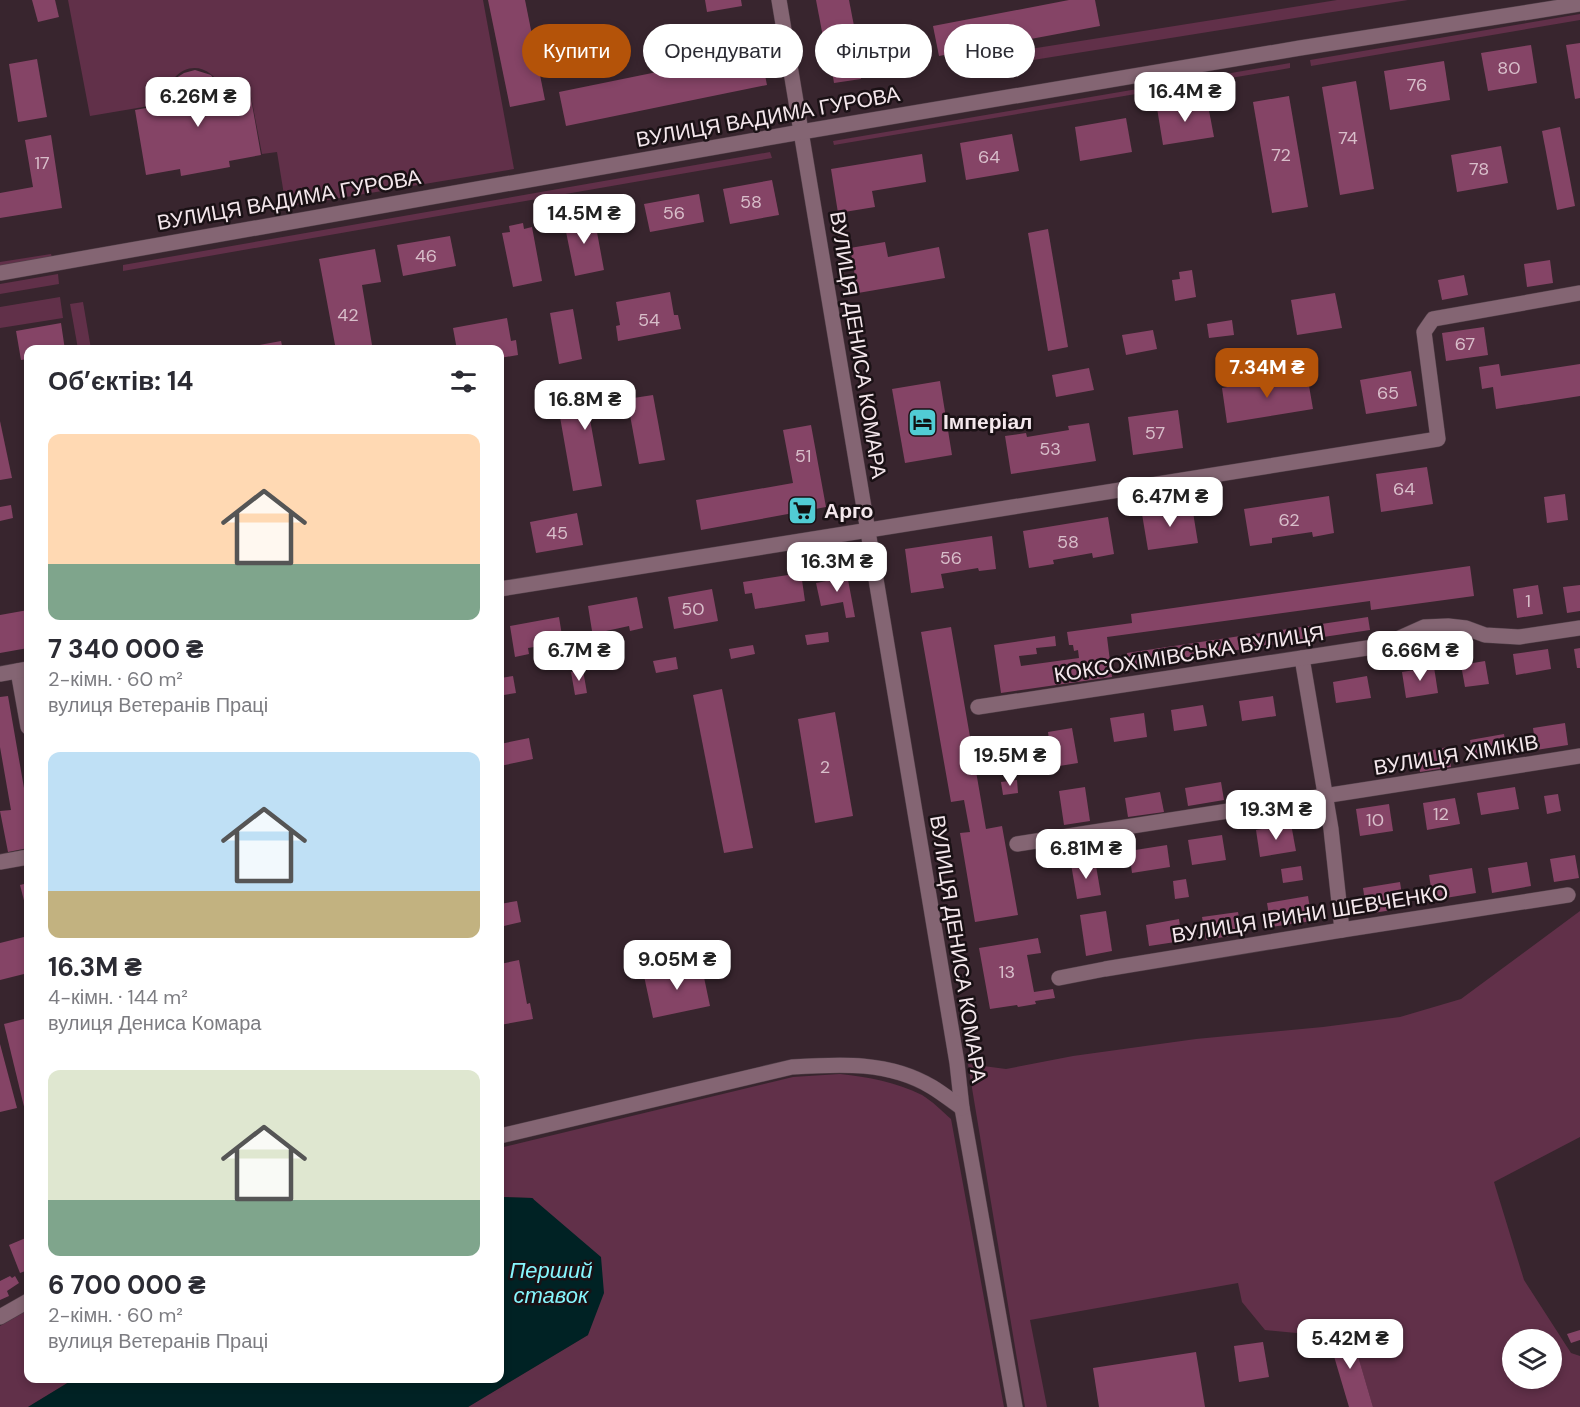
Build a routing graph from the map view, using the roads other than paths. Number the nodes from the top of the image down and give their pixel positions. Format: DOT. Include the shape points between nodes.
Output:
graph roads {
  1 [pos="779,0"];
  2 [pos="1580,4"];
  3 [pos="801,132"];
  4 [pos="0,273"];
  5 [pos="1580,293"];
  6 [pos="867,529"];
  7 [pos="504,588"];
  8 [pos="1580,628"];
  9 [pos="1302,658"];
  10 [pos="23,670"];
  11 [pos="0,674"];
  12 [pos="978,707"];
  13 [pos="1580,756"];
  14 [pos="1325,797"];
  15 [pos="1017,844"];
  16 [pos="24,858"];
  17 [pos="0,862"];
  18 [pos="1568,895"];
  19 [pos="1342,930"];
  20 [pos="1059,978"];
  21 [pos="962,1108"];
  22 [pos="504,1135"];
  23 [pos="24,1303"];
  24 [pos="0,1317"];
  25 [pos="1015,1407"];
  1 -- 3 [label="street, ВУЛИЦЯ ДЕНИСА КОМАРА"];
  2 -- 3 [label="street, ВУЛИЦЯ ВАДИМА ГУРОВА"];
  3 -- 4 [label="street, ВУЛИЦЯ ВАДИМА ГУРОВА"];
  3 -- 6 [label="street, ВУЛИЦЯ ДЕНИСА КОМАРА"];
  5 -- 6 [label="street" via="1433,319 1424,332 1438,439"];
  6 -- 7 [label="street"];
  6 -- 21 [label="street, ВУЛИЦЯ ДЕНИСА КОМАРА"];
  8 -- 9 [label="street, КОКСОХІМІВСЬКА ВУЛИЦЯ" via="1519,637 1485,635 1457,627 1424,627 1377,646"];
  9 -- 12 [label="street, КОКСОХІМІВСЬКА ВУЛИЦЯ"];
  9 -- 14 [label="street"];
  10 -- 11 [label="street"];
  13 -- 14 [label="street, ВУЛИЦЯ ХІМІКІВ"];
  14 -- 15 [label="street, ВУЛИЦЯ ХІМІКІВ"];
  14 -- 19 [label="street"];
  16 -- 17 [label="street"];
  18 -- 19 [label="street, ВУЛИЦЯ ІРИНИ ШЕВЧЕНКО"];
  19 -- 20 [label="street, ВУЛИЦЯ ІРИНИ ШЕВЧЕНКО"];
  21 -- 22 [label="street" via="930,1086 898,1072 842,1064 802,1066"];
  21 -- 25 [label="street, ВУЛИЦЯ ДЕНИСА КОМАРА"];
  23 -- 24 [label="street"];
}
